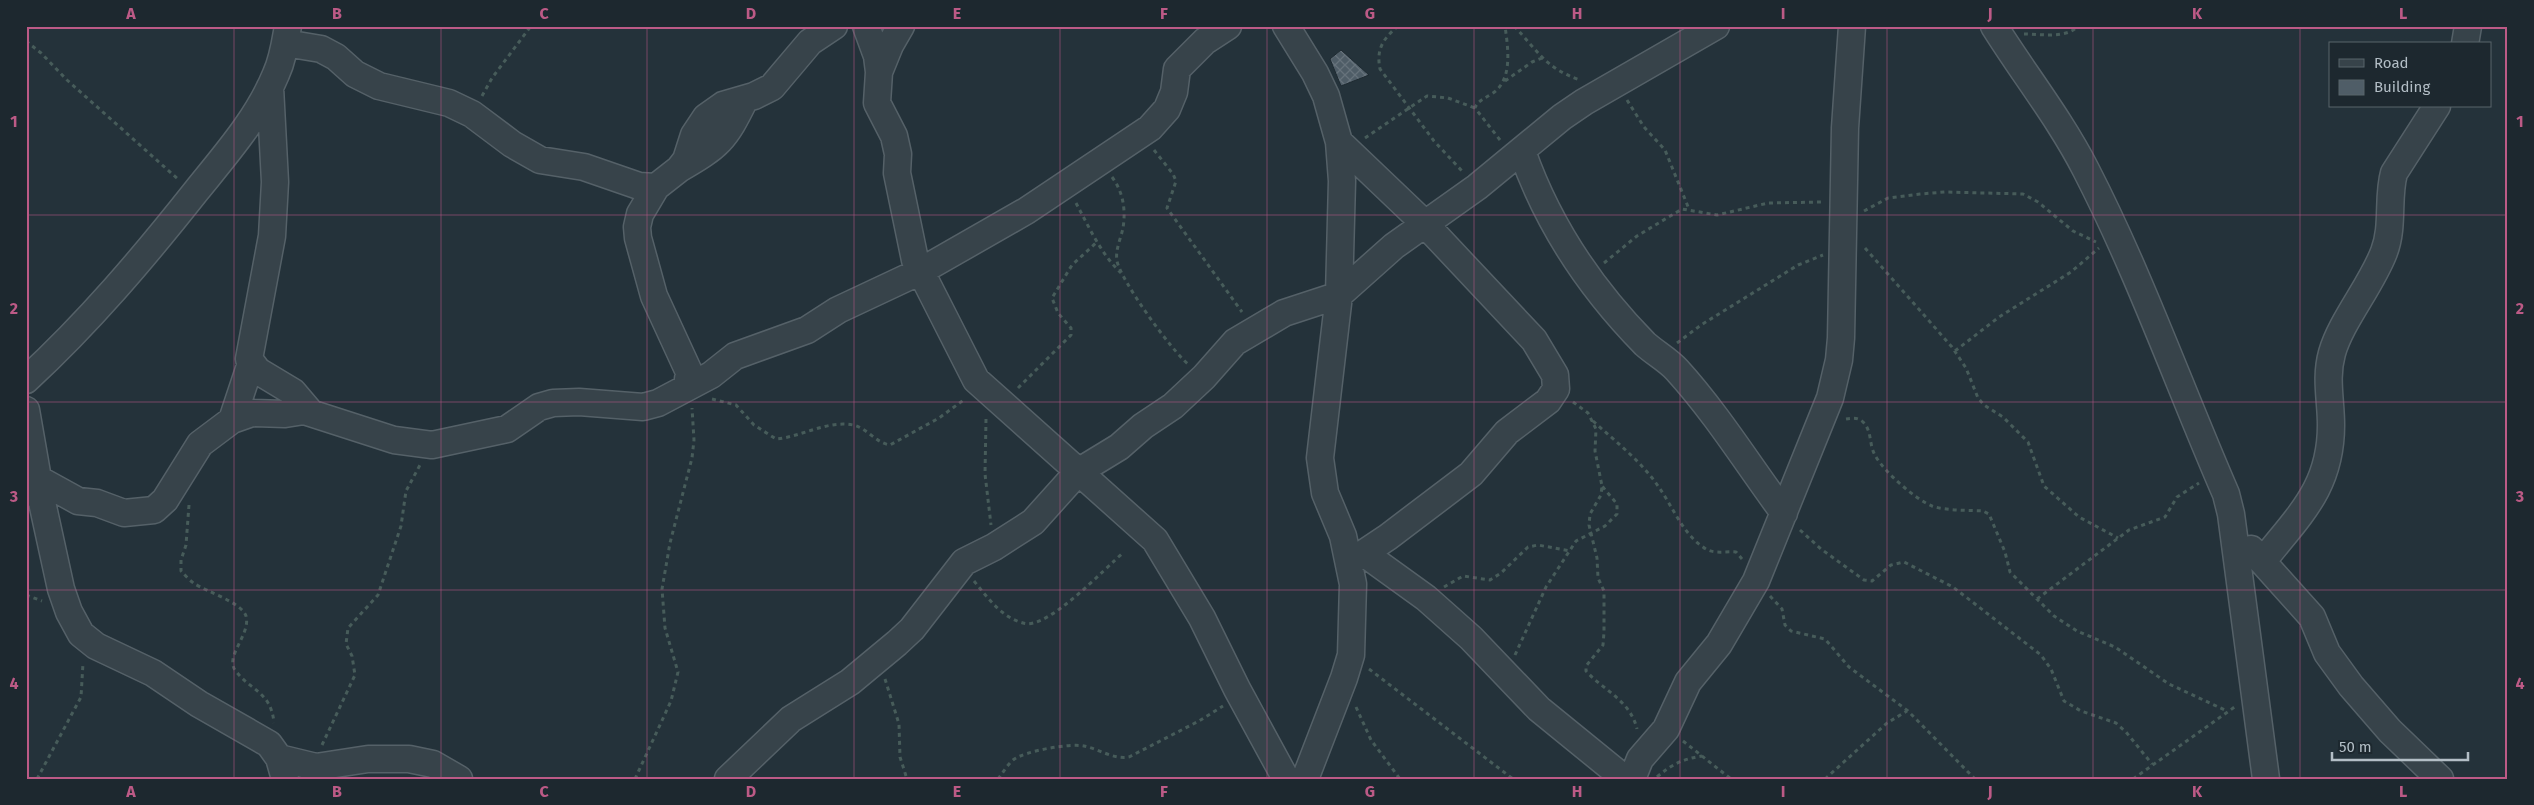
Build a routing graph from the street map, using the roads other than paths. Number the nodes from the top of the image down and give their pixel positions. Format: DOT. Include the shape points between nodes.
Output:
graph roads {
  1 [pos="834,26"];
  2 [pos="866,26"];
  3 [pos="901,26"];
  4 [pos="1228,26"];
  5 [pos="1286,26"];
  6 [pos="1716,26"];
  7 [pos="1852,26"];
  8 [pos="2468,26"];
  9 [pos="1996,30"];
  10 [pos="286,34"];
  11 [pos="2465,42"];
  12 [pos="879,72"];
  13 [pos="270,87"];
  14 [pos="2436,108"];
  15 [pos="1343,146"];
  16 [pos="1518,154"];
  17 [pos="656,187"];
  18 [pos="1424,223"];
  19 [pos="921,271"];
  20 [pos="1339,295"];
  21 [pos="251,363"];
  22 [pos="26,380"];
  23 [pos="690,387"];
  24 [pos="26,410"];
  25 [pos="310,412"];
  26 [pos="232,420"];
  27 [pos="1078,472"];
  28 [pos="33,483"];
  29 [pos="1784,513"];
  30 [pos="2233,531"];
  31 [pos="1357,558"];
  32 [pos="2263,561"];
  33 [pos="282,768"];
  34 [pos="1638,774"];
  35 [pos="459,779"];
  36 [pos="728,779"];
  37 [pos="1286,779"];
  38 [pos="1306,779"];
  39 [pos="2266,779"];
  40 [pos="2440,779"];
  1 -- 17 [label="street" via="810,42 772,87 723,105 706,117 679,169"];
  2 -- 12 [label="street" via="874,44"];
  3 -- 12 [label="street"];
  4 -- 19 [label="street" via="1205,41 1177,69 1174,92 1167,109 1150,128 1026,211"];
  5 -- 15 [label="street" via="1326,96"];
  6 -- 16 [label="street" via="1613,84 1562,117"];
  7 -- 29 [label="street" via="1845,128 1839,360 1828,403"];
  8 -- 11 [label="street"];
  9 -- 30 [label="street" via="2085,168 2128,256 2229,505"];
  10 -- 13 [label="street" via="282,60"];
  10 -- 17 [label="street" via="336,57 355,74 379,86 449,103 472,114 540,160 584,167 639,186"];
  12 -- 19 [label="street" via="877,103 894,136 907,225 915,260"];
  13 -- 21 [label="street" via="274,182 272,236 250,352"];
  13 -- 22 [label="street" via="240,136 167,228 63,346"];
  14 -- 32 [label="street" via="2394,173 2385,249 2373,278 2332,352 2327,378 2332,424 2320,484 2311,501"];
  15 -- 18 [label="street"];
  15 -- 20 [label="street"];
  16 -- 18 [label="street"];
  16 -- 29 [label="street" via="1553,222 1587,275 1617,313 1677,370"];
  17 -- 23 [label="street" via="640,214 638,238 654,296"];
  18 -- 20 [label="street"];
  18 -- 31 [label="street" via="1534,340 1555,375 1556,389 1548,400 1507,432 1471,474"];
  19 -- 23 [label="street" via="838,310 791,337 735,356"];
  19 -- 27 [label="street" via="976,380"];
  20 -- 27 [label="street" via="1284,313 1235,342 1173,406 1112,452"];
  20 -- 31 [label="street" via="1322,424 1320,472 1343,536"];
  21 -- 25 [label="street" via="292,392"];
  21 -- 26 [label="street"];
  23 -- 25 [label="street" via="643,407 554,403 539,407 507,429 432,445 394,440"];
  24 -- 28 [label="street"];
  25 -- 26 [label="street" via="252,413"];
  26 -- 28 [label="street" via="200,444 154,510 124,513 73,500"];
  27 -- 36 [label="street" via="1033,522 994,547 970,557 912,629 850,682 792,719"];
  27 -- 37 [label="street" via="1155,540 1202,618"];
  28 -- 33 [label="street" via="42,502 61,589 82,634 96,646 153,673 199,704 265,741"];
  29 -- 34 [label="street" via="1756,581 1719,644 1688,682 1666,729"];
  30 -- 32 [label="street"];
  30 -- 39 [label="street"];
  31 -- 34 [label="street" via="1426,598 1539,708"];
  31 -- 38 [label="street" via="1348,667"];
  32 -- 40 [label="street" via="2312,617 2327,653 2351,686 2390,732"];
  33 -- 35 [label="street" via="316,767 368,759 409,759 433,764"];
}
